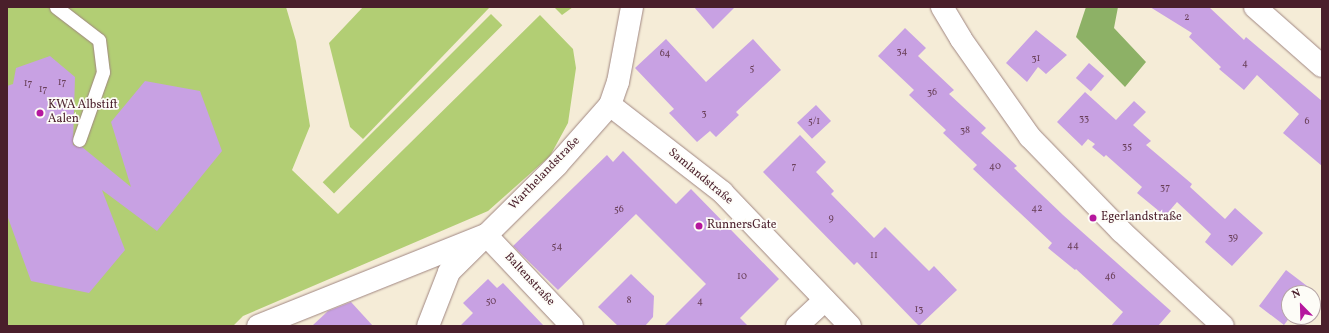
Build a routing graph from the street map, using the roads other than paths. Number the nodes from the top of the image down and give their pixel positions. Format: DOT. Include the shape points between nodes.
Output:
graph roads {
  1 [pos="56,7"];
  2 [pos="632,7"];
  3 [pos="942,7"];
  4 [pos="1255,7"];
  5 [pos="1322,66"];
  6 [pos="610,105"];
  7 [pos="79,140"];
  8 [pos="486,235"];
  9 [pos="825,300"];
  10 [pos="258,326"];
  11 [pos="428,326"];
  12 [pos="572,326"];
  13 [pos="798,326"];
  14 [pos="850,326"];
  15 [pos="1224,326"];
  1 -- 7 [label="lane" via="99,40 103,72"];
  2 -- 6 [label="street, Warthelandstraße" via="618,82"];
  3 -- 15 [label="street" via="960,39 1030,137 1121,231"];
  4 -- 5 [label="street"];
  6 -- 8 [label="street, Warthelandstraße" via="557,165"];
  6 -- 9 [label="street, Samlandstraße" via="722,192"];
  8 -- 10 [label="street"];
  8 -- 11 [label="street, Warthelandstraße" via="449,272"];
  8 -- 12 [label="street, Baltenstraße"];
  9 -- 13 [label="street"];
  9 -- 14 [label="street, Samlandstraße"];
}
